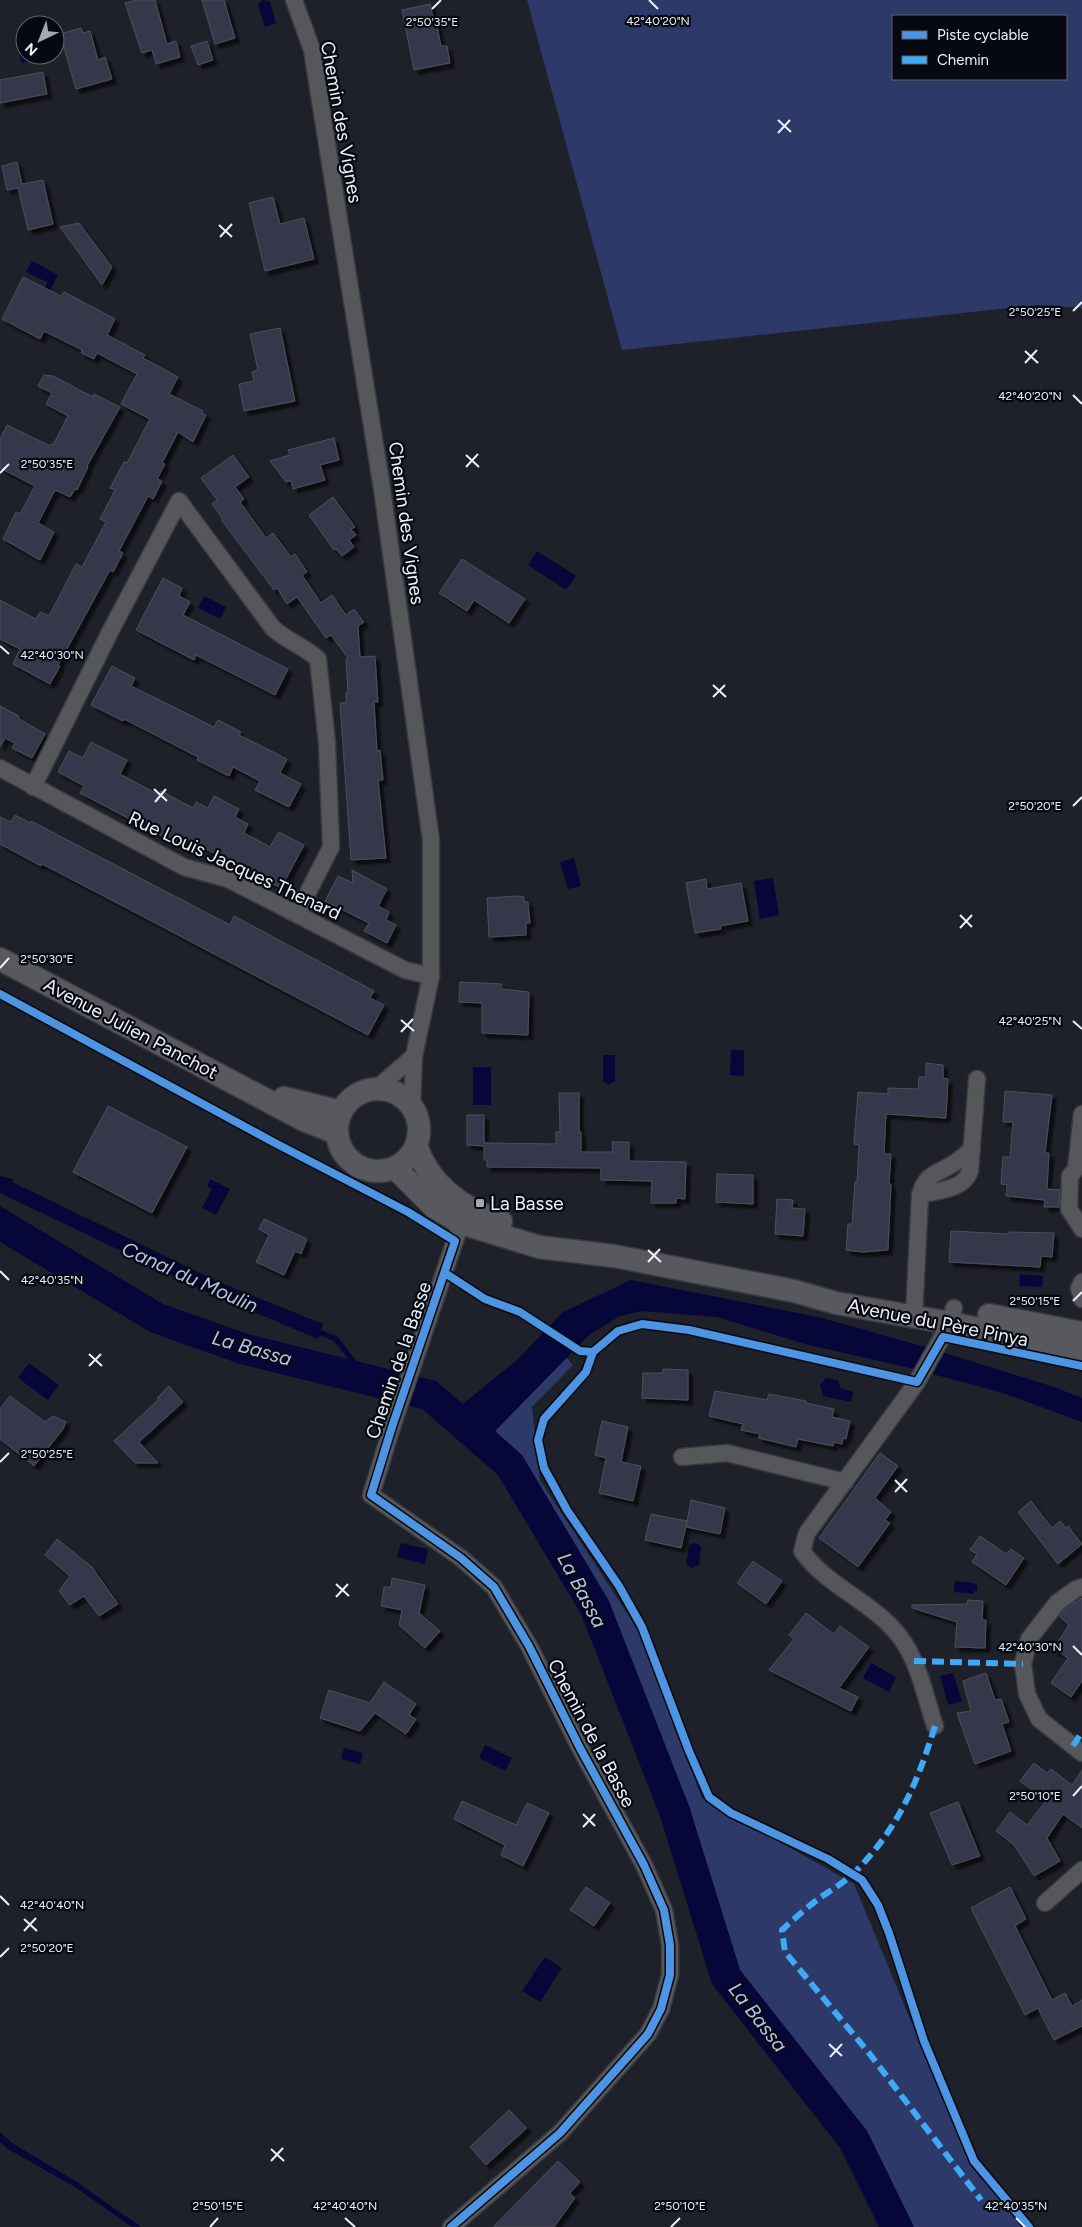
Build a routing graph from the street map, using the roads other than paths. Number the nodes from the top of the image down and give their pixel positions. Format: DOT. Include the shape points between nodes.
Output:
graph roads {
  1 [pos="294,0"];
  2 [pos="0,768"];
  3 [pos="33,787"];
  4 [pos="297,914"];
  5 [pos="0,959"];
  6 [pos="430,976"];
  7 [pos="414,1056"];
  8 [pos="977,1079"];
  9 [pos="376,1089"];
  10 [pos="412,1107"];
  11 [pos="1082,1114"];
  12 [pos="339,1122"];
  13 [pos="416,1146"];
  14 [pos="395,1168"];
  15 [pos="464,1215"];
  16 [pos="1082,1229"];
  17 [pos="1082,1282"];
  18 [pos="1082,1299"];
  19 [pos="915,1308"];
  20 [pos="949,1323"];
  21 [pos="1082,1333"];
  22 [pos="1082,1350"];
  23 [pos="682,1458"];
  24 [pos="845,1482"];
  25 [pos="1082,1587"];
  26 [pos="935,1726"];
  27 [pos="1082,1753"];
  28 [pos="1082,1870"];
  29 [pos="1045,1903"];
  30 [pos="451,2227"];
  1 -- 6 [label="street, Chemin des Vignes" via="312,50 384,499 431,840"];
  2 -- 3 [label="street, Rue Louis Jacques Thenard"];
  3 -- 4 [label="street, Rue Louis Jacques Thenard" via="184,867 228,879"];
  3 -- 4 [label="street" via="179,501 272,627 318,659 327,744 331,847"];
  4 -- 6 [label="street, Rue Louis Jacques Thenard" via="405,970"];
  5 -- 12 [label="main road, Avenue Julien Panchot" via="236,1082 307,1105"];
  6 -- 7 [label="street, Chemin des Vignes"];
  7 -- 9 [label="street"];
  7 -- 10 [label="street, Chemin des Vignes"];
  8 -- 19 [label="street" via="967,1180 961,1185 920,1195"];
  9 -- 10 [label="main road" via="390,1090"];
  9 -- 12 [label="main road" via="355,1096"];
  10 -- 13 [label="main road" via="419,1126"];
  11 -- 16 [label="street" via="1076,1169 1070,1176 1070,1209"];
  12 -- 14 [label="main road" via="340,1146 357,1166 382,1171"];
  13 -- 14 [label="main road" via="408,1159"];
  13 -- 15 [label="main road, Avenue du Père Pinya" via="422,1160"];
  14 -- 15 [label="main road, Avenue du Père Pinya" via="434,1207"];
  15 -- 19 [label="main road, Avenue du Père Pinya" via="484,1216 614,1256 836,1303"];
  15 -- 30 [label="street, Chemin de la Basse" via="392,1426 372,1495 461,1558 494,1587 529,1646 644,1865 664,1910 670,1945 670,1975 661,2009 648,2034 560,2134"];
  17 -- 18 [label="street" via="1079,1288"];
  19 -- 20 [label="main road, Avenue du Père Pinya"];
  20 -- 21 [label="main road, Avenue du Père Pinya"];
  20 -- 22 [label="main road, Avenue du Père Pinya"];
  20 -- 24 [label="street" via="917,1382"];
  23 -- 24 [label="street" via="727,1453"];
  24 -- 26 [label="street" via="807,1534 802,1550 811,1564 873,1611 899,1636 914,1661"];
  25 -- 27 [label="street" via="1057,1603 1029,1640 1023,1664 1027,1694 1039,1719"];
  28 -- 29 [label="street"];
}
